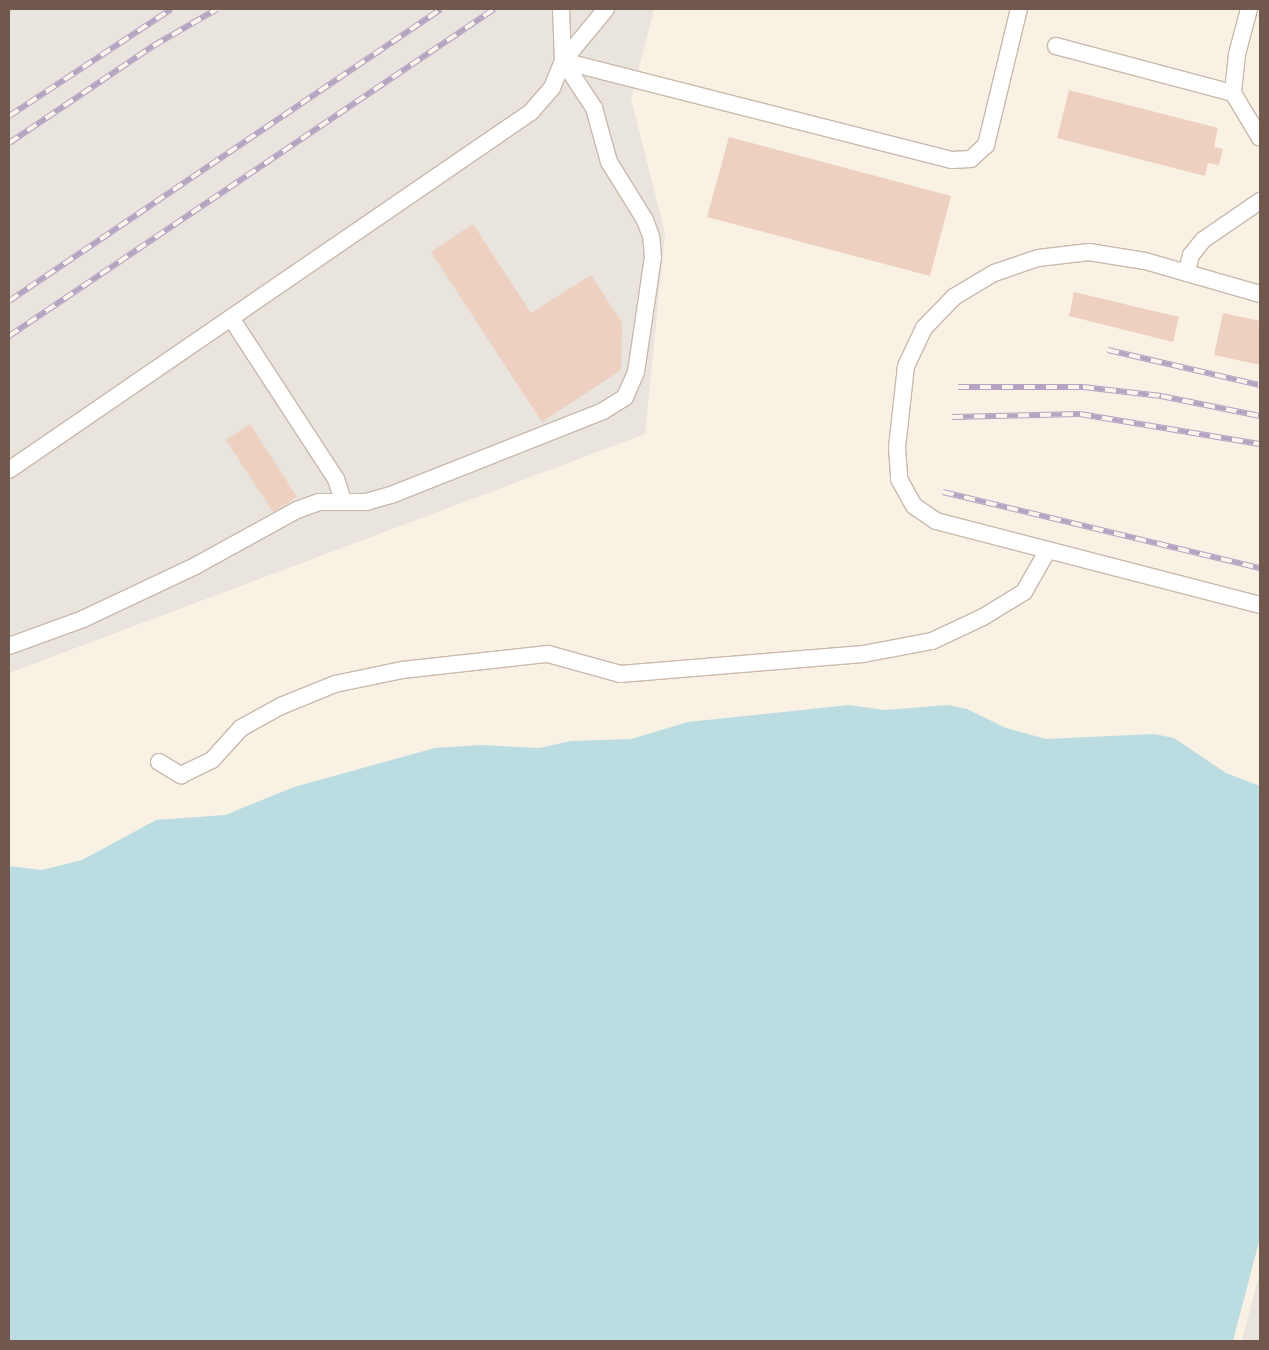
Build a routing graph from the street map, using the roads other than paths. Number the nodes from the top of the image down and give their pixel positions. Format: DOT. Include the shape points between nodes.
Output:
graph roads {
  1 [pos="561,9"];
  2 [pos="606,9"];
  3 [pos="1019,9"];
  4 [pos="1249,9"];
  5 [pos="1056,46"];
  6 [pos="563,61"];
  7 [pos="1232,93"];
  8 [pos="1260,138"];
  9 [pos="1260,201"];
  10 [pos="1186,273"];
  11 [pos="1260,294"];
  12 [pos="231,318"];
  13 [pos="9,470"];
  14 [pos="343,501"];
  15 [pos="1048,550"];
  16 [pos="1260,605"];
  17 [pos="9,646"];
  18 [pos="159,762"];
  1 -- 6 [label="lane"];
  2 -- 6 [label="lane"];
  3 -- 6 [label="lane" via="986,145 971,159 952,160"];
  4 -- 7 [label="lane" via="1237,54"];
  5 -- 7 [label="lane"];
  6 -- 12 [label="lane" via="552,88 531,112"];
  6 -- 14 [label="lane" via="594,108 609,162 646,220 651,236 653,257 636,372 625,397 603,411 392,495 366,502"];
  7 -- 8 [label="lane"];
  9 -- 10 [label="lane" via="1203,240 1191,254"];
  10 -- 11 [label="lane"];
  10 -- 15 [label="lane" via="1089,252 1038,258 994,273 954,297 924,328 906,366 897,447 899,479 914,506 936,521"];
  12 -- 13 [label="lane"];
  12 -- 14 [label="lane" via="336,479"];
  14 -- 17 [label="lane" via="319,502 296,510 197,565 83,619"];
  15 -- 16 [label="lane"];
  15 -- 18 [label="lane" via="1024,592 984,617 932,640 863,654 620,674 548,654 402,670 335,684 281,706 241,728 212,760 181,775"];
}
